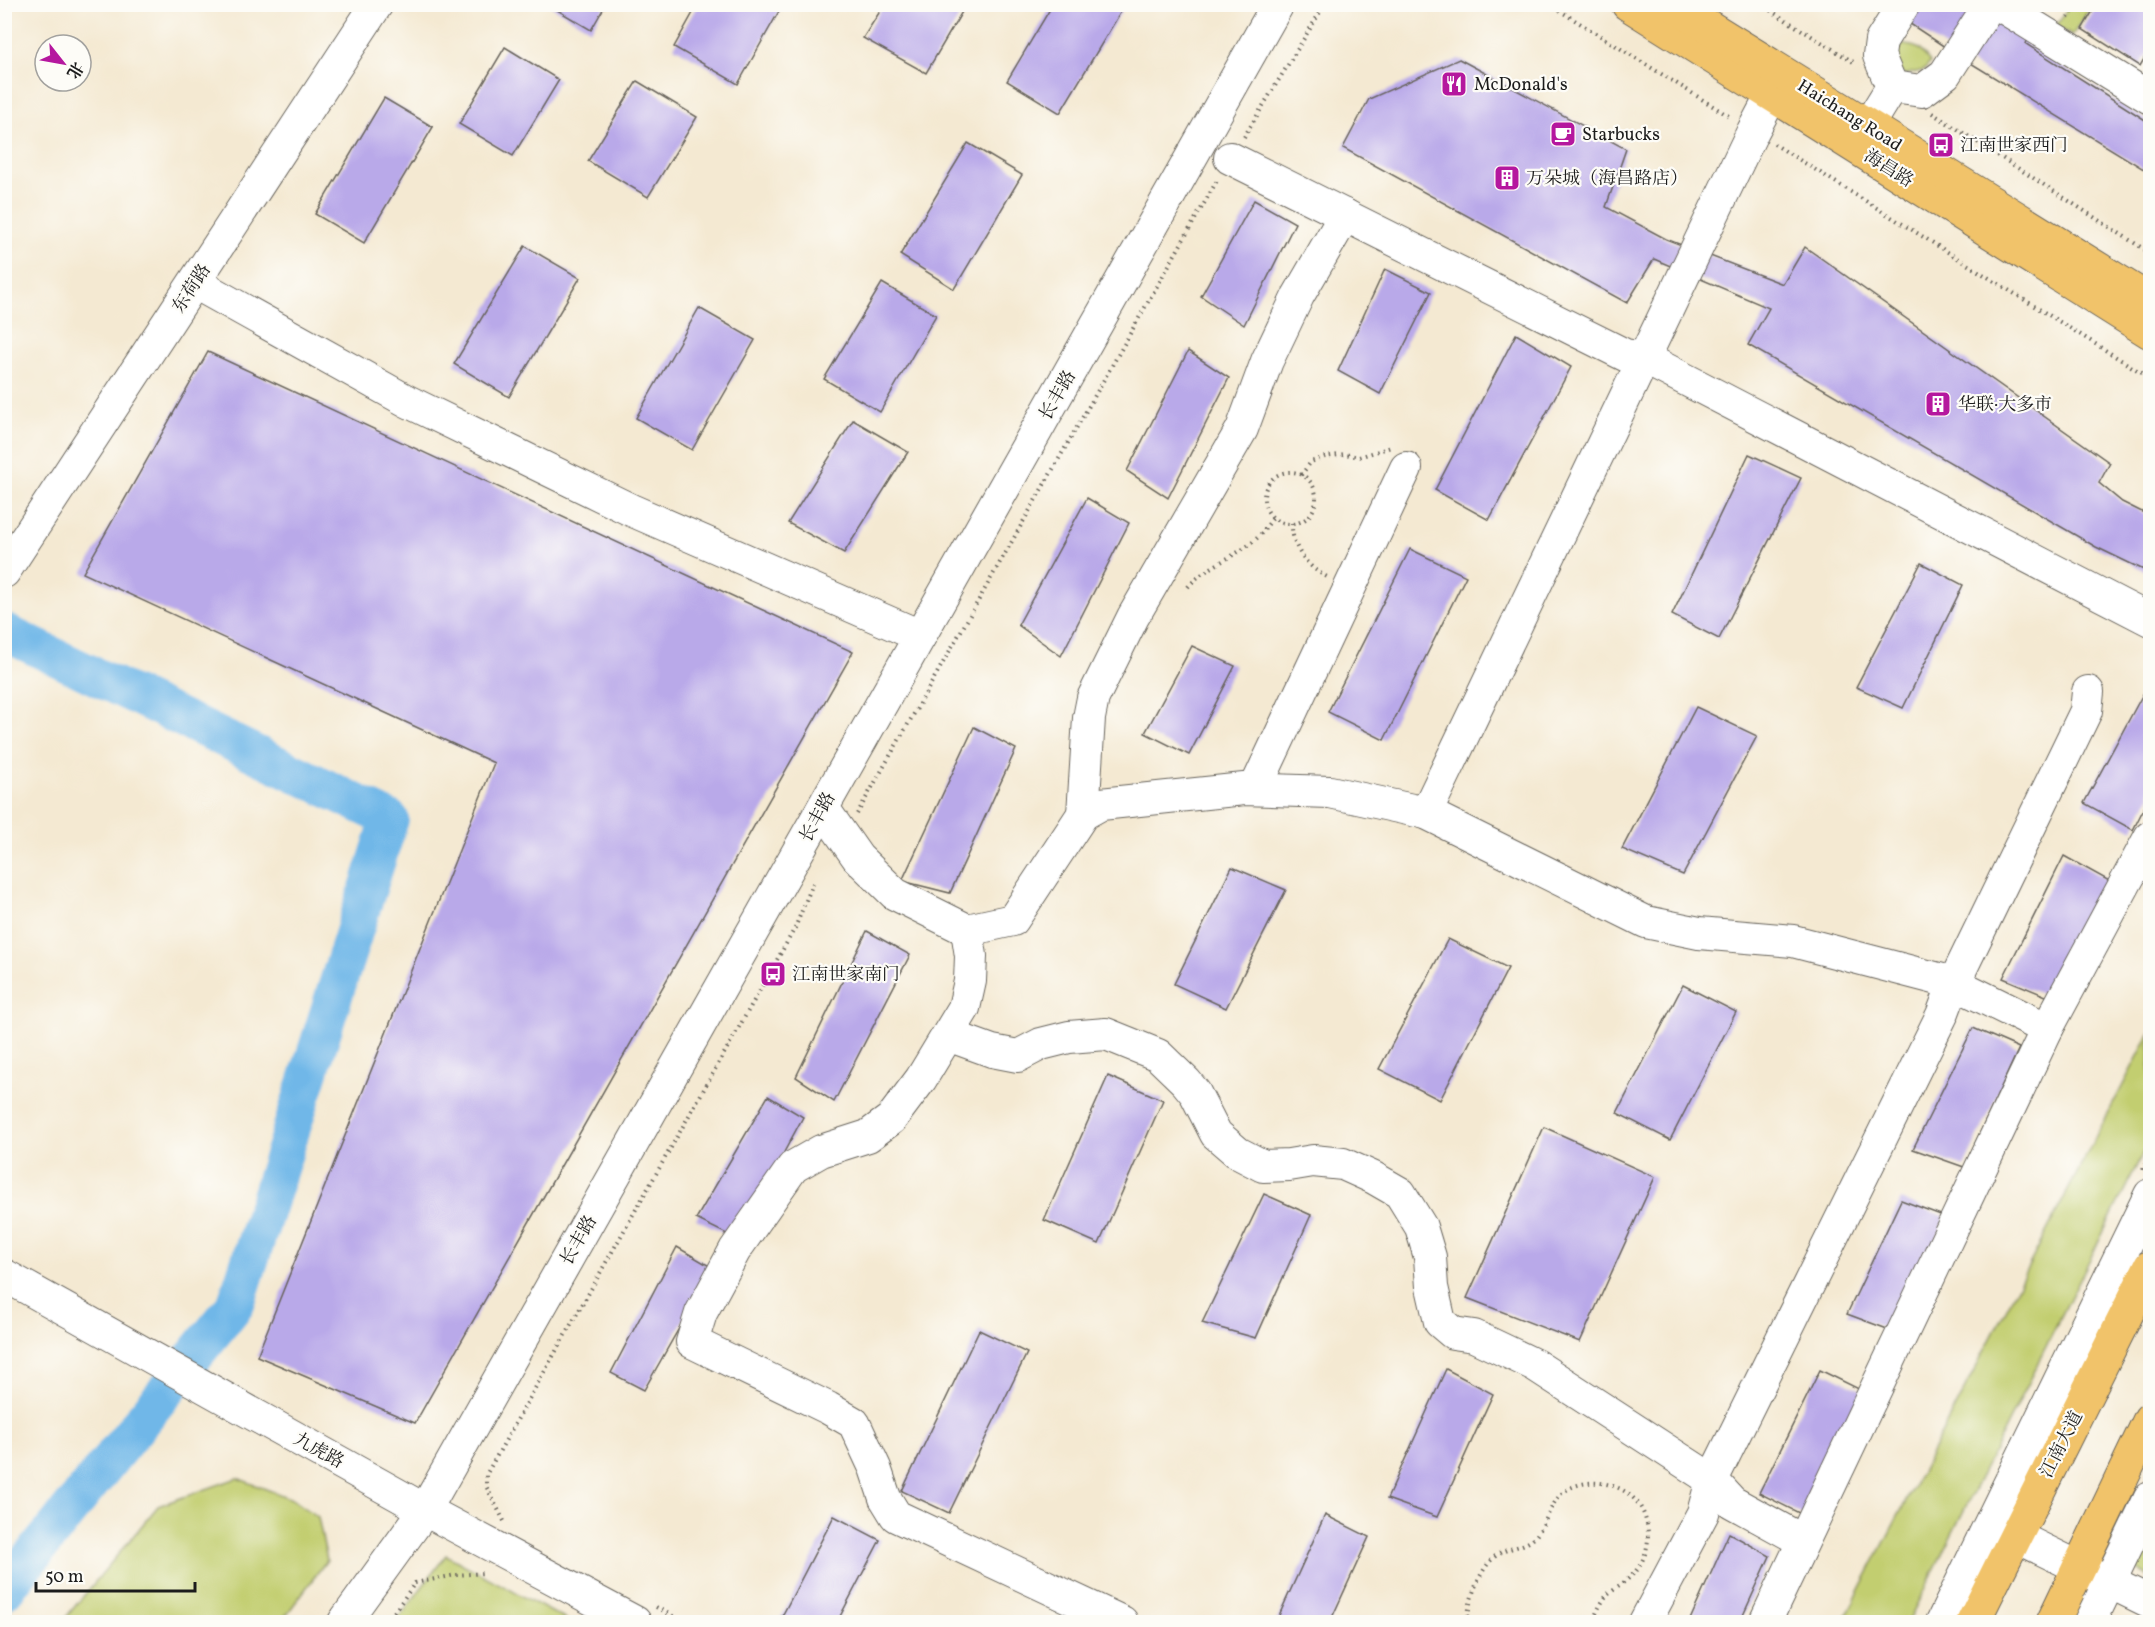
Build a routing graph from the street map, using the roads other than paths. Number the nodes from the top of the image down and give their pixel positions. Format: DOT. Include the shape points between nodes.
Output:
graph roads {
  1 [pos="377,4"];
  2 [pos="1278,4"];
  3 [pos="1628,4"];
  4 [pos="1672,4"];
  5 [pos="1904,4"];
  6 [pos="1990,4"];
  7 [pos="1998,4"];
  8 [pos="1778,85"];
  9 [pos="1892,87"];
  10 [pos="2151,98"];
  11 [pos="1868,126"];
  12 [pos="1230,158"];
  13 [pos="1345,215"];
  14 [pos="195,283"];
  15 [pos="2151,301"];
  16 [pos="2151,332"];
  17 [pos="1644,358"];
  18 [pos="1406,468"];
  19 [pos="12,562"];
  20 [pos="2151,620"];
  21 [pos="920,636"];
  22 [pos="2088,692"];
  23 [pos="1255,789"];
  24 [pos="823,808"];
  25 [pos="1426,813"];
  26 [pos="1083,814"];
  27 [pos="2151,837"];
  28 [pos="967,930"];
  29 [pos="1954,983"];
  30 [pos="2047,1029"];
  31 [pos="948,1035"];
  32 [pos="2151,1195"];
  33 [pos="2151,1267"];
  34 [pos="4,1275"];
  35 [pos="2151,1419"];
  36 [pos="1712,1480"];
  37 [pos="2151,1498"];
  38 [pos="425,1510"];
  39 [pos="2015,1536"];
  40 [pos="1803,1541"];
  41 [pos="2079,1568"];
  42 [pos="2109,1582"];
  43 [pos="2151,1602"];
  44 [pos="644,1614"];
  45 [pos="344,1623"];
  46 [pos="1122,1623"];
  47 [pos="1646,1623"];
  48 [pos="1765,1623"];
  49 [pos="1942,1623"];
  50 [pos="1973,1623"];
  51 [pos="2053,1623"];
  52 [pos="2090,1623"];
  1 -- 14 [label="street, 东荷路"];
  2 -- 21 [label="street, 长丰路"];
  3 -- 8 [label="main road, 海昌路"];
  4 -- 8 [label="main road, Haichang Road"];
  5 -- 9 [label="street" via="1881,41 1879,56"];
  6 -- 9 [label="street" via="1945,74 1922,91"];
  7 -- 10 [label="street"];
  8 -- 11 [label="main road, Haichang Road"];
  8 -- 16 [label="main road, 海昌路"];
  8 -- 17 [label="street"];
  9 -- 11 [label="street"];
  11 -- 15 [label="main road, Haichang Road"];
  12 -- 13 [label="street"];
  13 -- 17 [label="street" via="1625,355"];
  13 -- 26 [label="street" via="1298,296 1267,361 1242,429 1133,617 1093,698"];
  14 -- 19 [label="street, 东荷路"];
  14 -- 21 [label="street" via="407,401 631,510"];
  17 -- 20 [label="street"];
  17 -- 25 [label="street"];
  18 -- 23 [label="street"];
  21 -- 24 [label="street, 长丰路"];
  22 -- 29 [label="street" via="2086,711"];
  23 -- 25 [label="street" via="1330,792"];
  23 -- 26 [label="street" via="1101,804"];
  24 -- 28 [label="street" via="858,858 895,894"];
  24 -- 38 [label="street, 长丰路"];
  25 -- 29 [label="street" via="1646,921 1699,933 1793,941"];
  26 -- 28 [label="street" via="1013,920"];
  27 -- 30 [label="street"];
  28 -- 31 [label="street" via="970,981 964,1008"];
  29 -- 30 [label="street"];
  29 -- 36 [label="street" via="1942,1015"];
  30 -- 40 [label="street"];
  31 -- 36 [label="street" via="1018,1056 1041,1044 1106,1034 1158,1055 1195,1093 1216,1134 1238,1153 1263,1166 1313,1161 1343,1164 1400,1193 1421,1227 1440,1322 1453,1333 1474,1336 1535,1365"];
  31 -- 46 [label="street" via="891,1119 868,1136 821,1151 793,1167 735,1250 701,1313 692,1342 855,1423 896,1516"];
  32 -- 49 [label="street"];
  33 -- 39 [label="main road, 江南大道"];
  34 -- 38 [label="street, 九虎路"];
  35 -- 41 [label="main road"];
  36 -- 40 [label="street" via="1732,1502"];
  36 -- 47 [label="street" via="1702,1513"];
  37 -- 42 [label="street"];
  38 -- 44 [label="street, 九虎路"];
  38 -- 45 [label="street, 长丰路"];
  39 -- 41 [label="street"];
  39 -- 50 [label="main road, 江南大道"];
  40 -- 48 [label="street"];
  41 -- 42 [label="street"];
  41 -- 51 [label="main road"];
  42 -- 43 [label="street"];
  42 -- 52 [label="street"];
}
